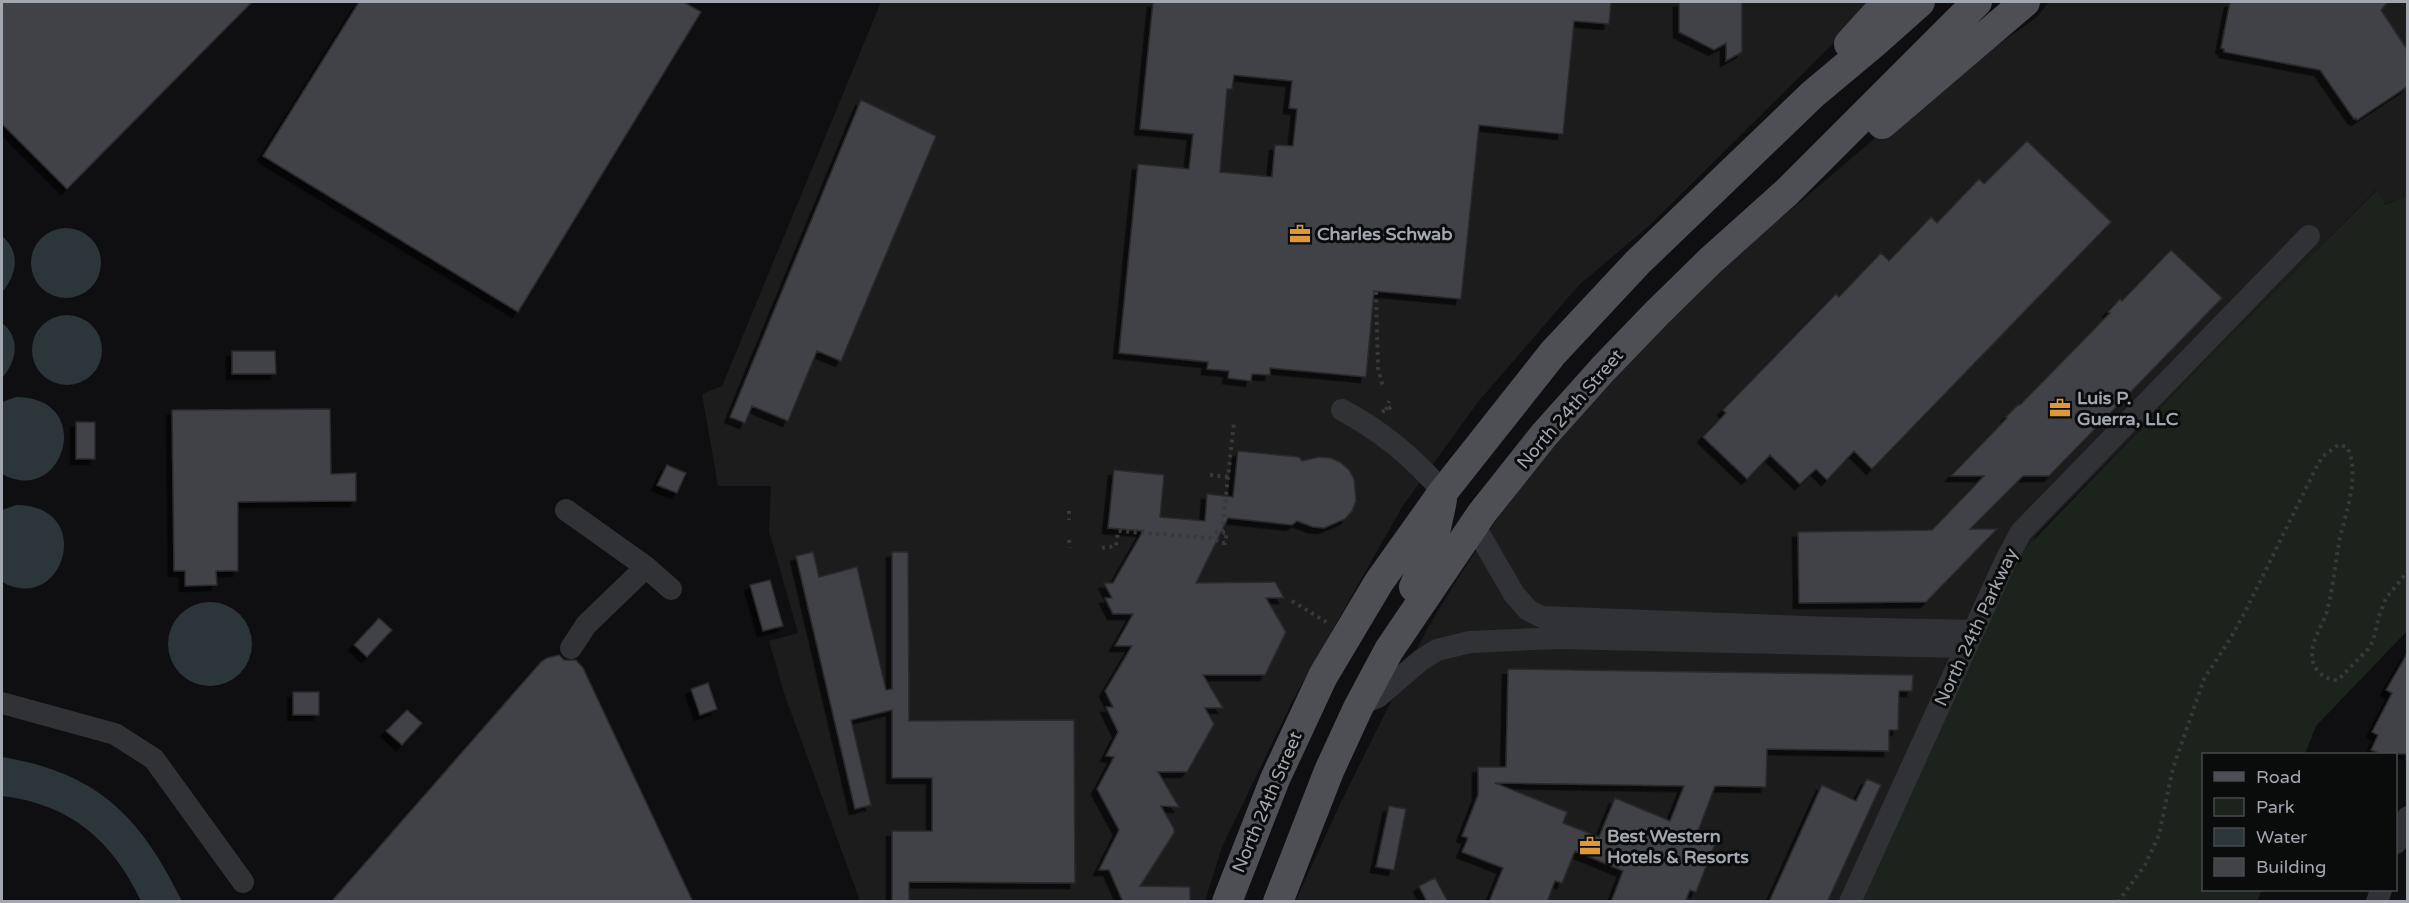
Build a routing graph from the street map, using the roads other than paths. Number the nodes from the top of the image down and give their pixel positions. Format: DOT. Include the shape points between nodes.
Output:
graph roads {
  1 [pos="1887,2"];
  2 [pos="1920,2"];
  3 [pos="1977,2"];
  4 [pos="2025,2"];
  5 [pos="1813,94"];
  6 [pos="1787,192"];
  7 [pos="2308,236"];
  8 [pos="1342,410"];
  9 [pos="1513,474"];
  10 [pos="1443,492"];
  11 [pos="566,510"];
  12 [pos="1474,525"];
  13 [pos="646,567"];
  14 [pos="671,589"];
  15 [pos="1969,639"];
  16 [pos="571,648"];
  17 [pos="1376,675"];
  18 [pos="2,703"];
  19 [pos="1360,704"];
  20 [pos="2408,817"];
  21 [pos="2397,840"];
  22 [pos="243,882"];
  23 [pos="1227,902"];
  24 [pos="1278,902"];
  25 [pos="1850,902"];
  1 -- 5 [label="main road" via="1859,30"];
  2 -- 5 [label="main road, North 24th Street"];
  3 -- 6 [label="main road, North 24th Street"];
  4 -- 6 [label="main road" via="1872,133"];
  5 -- 10 [label="main road, North 24th Street" via="1589,314 1553,353"];
  6 -- 9 [label="main road, North 24th Street" via="1657,313"];
  7 -- 15 [label="street, North 24th Parkway" via="2021,532"];
  8 -- 10 [label="street" via="1398,445"];
  9 -- 10 [label="main road" via="1478,489"];
  9 -- 12 [label="main road, North 24th Street"];
  10 -- 17 [label="main road" via="1429,557 1384,644"];
  10 -- 23 [label="main road, North 24th Street" via="1379,582 1323,676 1275,779"];
  11 -- 13 [label="street"];
  12 -- 15 [label="street" via="1514,594 1528,610 1542,617 1832,628"];
  12 -- 17 [label="main road, North 24th Street"];
  13 -- 14 [label="street"];
  13 -- 16 [label="street" via="586,625"];
  15 -- 19 [label="street" via="1557,638 1470,642 1437,650 1378,697"];
  15 -- 25 [label="street, North 24th Parkway"];
  17 -- 19 [label="main road, North 24th Street"];
  18 -- 22 [label="street" via="115,734 154,759"];
  19 -- 24 [label="main road, North 24th Street" via="1329,771"];
  20 -- 21 [label="street"];
}
